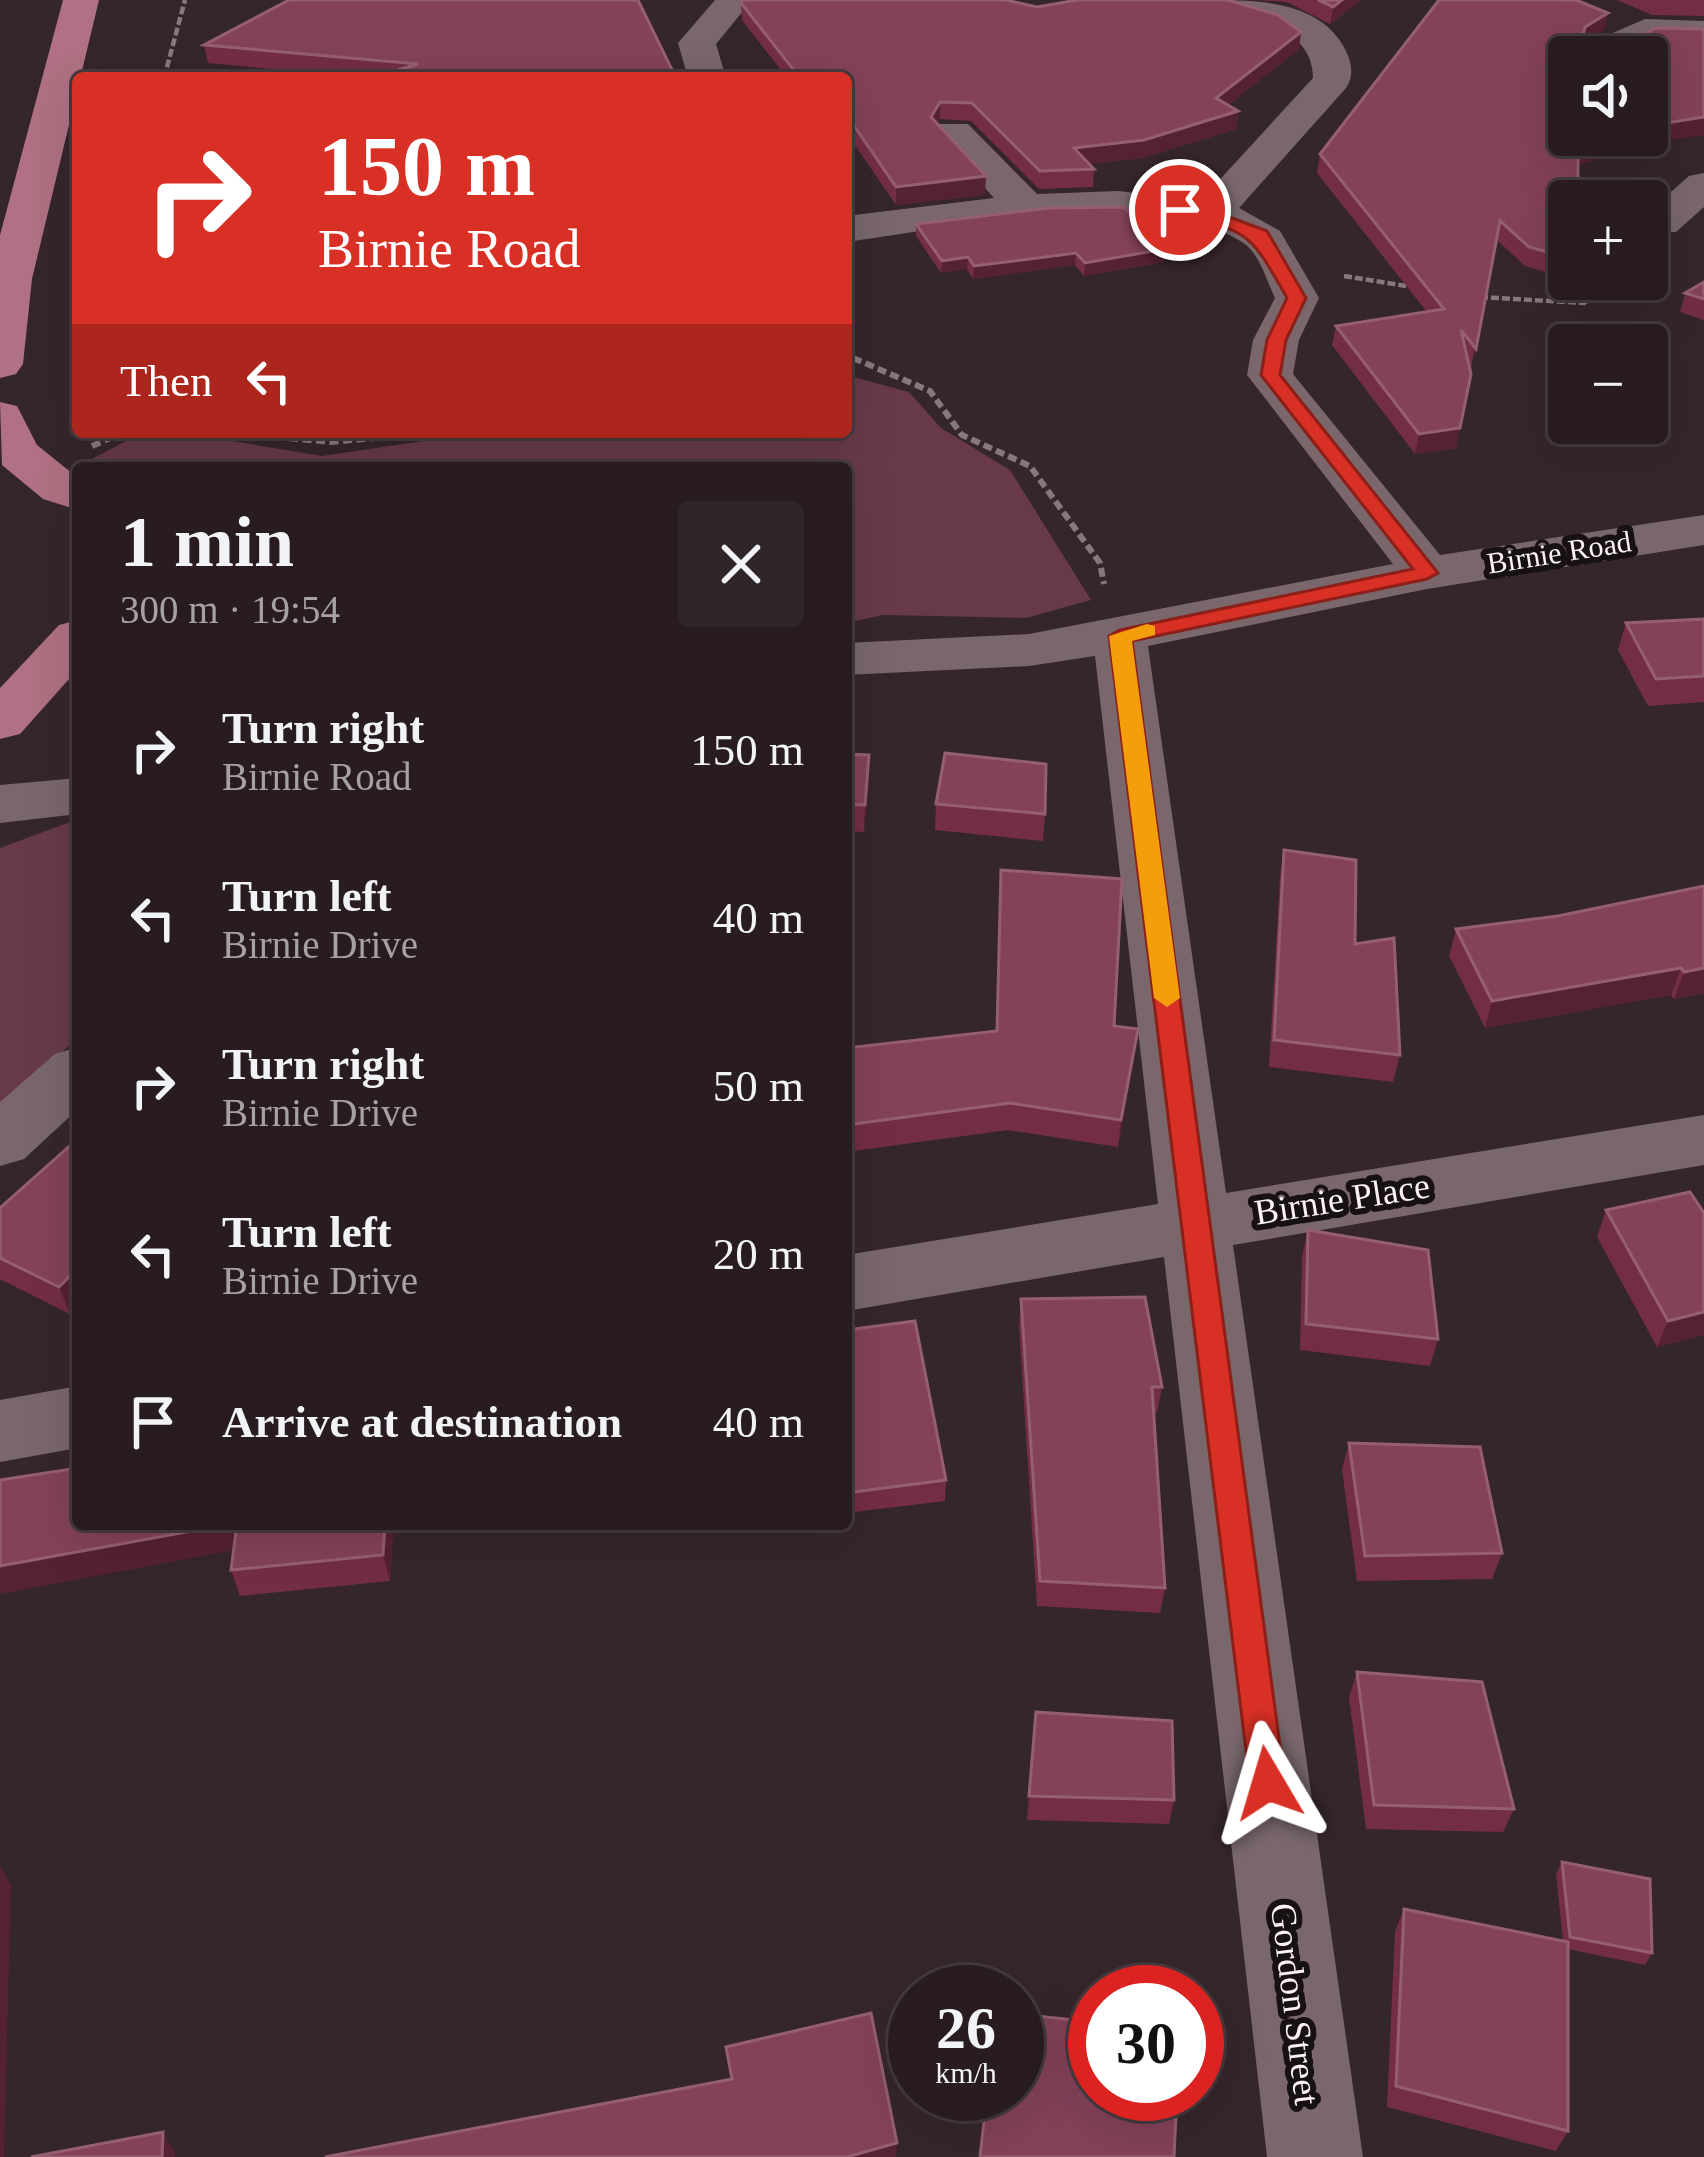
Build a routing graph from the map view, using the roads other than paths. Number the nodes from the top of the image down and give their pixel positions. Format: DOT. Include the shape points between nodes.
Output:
graph roads {
  1 [pos="81,0"];
  2 [pos="734,0"];
  3 [pos="1225,0"];
  4 [pos="1610,15"];
  5 [pos="1645,30"];
  6 [pos="1704,32"];
  7 [pos="1633,36"];
  8 [pos="705,72"];
  9 [pos="955,132"];
  10 [pos="1704,185"];
  11 [pos="1026,207"];
  12 [pos="1210,215"];
  13 [pos="1668,217"];
  14 [pos="852,228"];
  15 [pos="0,364"];
  16 [pos="0,416"];
  17 [pos="72,494"];
  18 [pos="72,496"];
  19 [pos="0,500"];
  20 [pos="1704,530"];
  21 [pos="1427,573"];
  22 [pos="72,625"];
  23 [pos="1120,636"];
  24 [pos="0,640"];
  25 [pos="72,643"];
  26 [pos="852,659"];
  27 [pos="0,722"];
  28 [pos="72,797"];
  29 [pos="0,804"];
  30 [pos="72,1075"];
  31 [pos="0,1141"];
  32 [pos="1702,1145"];
  33 [pos="1196,1222"];
  34 [pos="852,1282"];
  35 [pos="72,1418"];
  36 [pos="0,1431"];
  37 [pos="1315,2157"];
  1 -- 15 [label="main road" via="10,279"];
  2 -- 8 [label="street" via="697,43"];
  3 -- 12 [label="street" via="1320,36 1335,61 1332,80"];
  4 -- 5 [label="street"];
  5 -- 6 [label="street"];
  5 -- 7 [label="street"];
  9 -- 11 [label="street"];
  10 -- 13 [label="street"];
  11 -- 12 [label="street" via="1094,202"];
  11 -- 14 [label="street"];
  12 -- 21 [label="street" via="1261,235 1280,266 1297,298 1270,375"];
  16 -- 17 [label="main road" via="31,472"];
  18 -- 19 [label="main road"];
  20 -- 21 [label="street, Birnie Road"];
  21 -- 23 [label="street, Birnie Road"];
  22 -- 24 [label="main road"];
  23 -- 26 [label="street, Birnie Road" via="1029,650"];
  23 -- 33 [label="street, Gordon Street"];
  25 -- 27 [label="main road"];
  28 -- 29 [label="street"];
  30 -- 31 [label="street"];
  32 -- 33 [label="street, Birnie Place"];
  33 -- 34 [label="street, Birnie Place"];
  33 -- 37 [label="street, Gordon Street"];
  35 -- 36 [label="street"];
}
